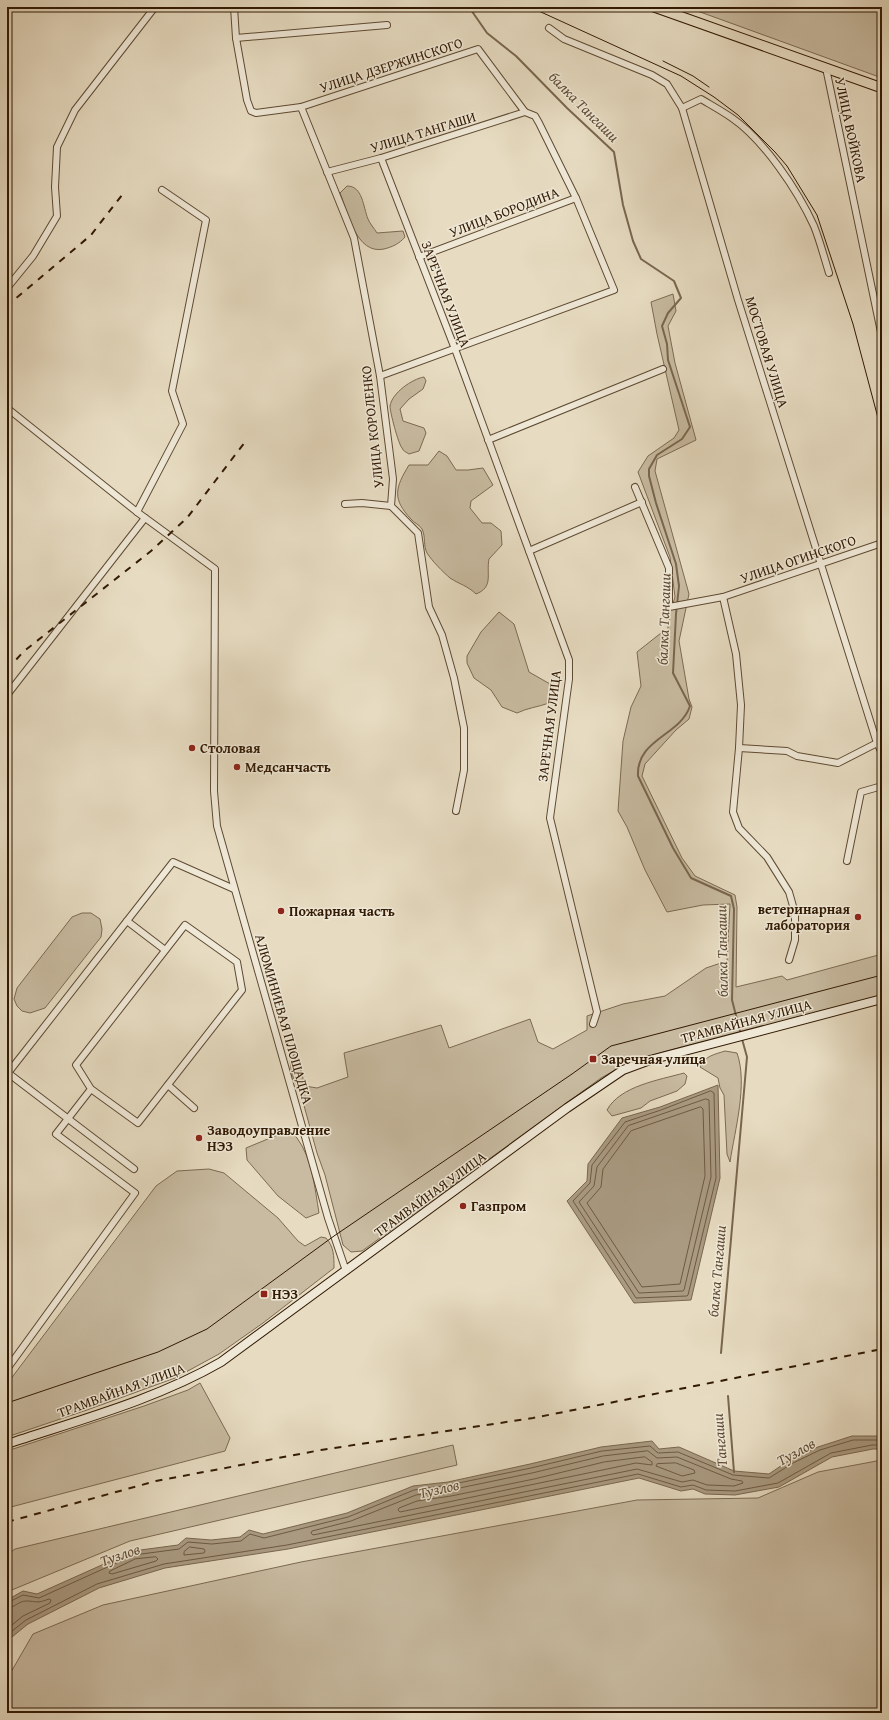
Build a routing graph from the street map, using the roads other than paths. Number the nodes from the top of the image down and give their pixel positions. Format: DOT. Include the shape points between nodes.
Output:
graph roads {
  1 [pos="155,7"];
  2 [pos="234,7"];
  3 [pos="654,7"];
  4 [pos="387,25"];
  5 [pos="549,28"];
  6 [pos="236,38"];
  7 [pos="826,68"];
  8 [pos="882,88"];
  9 [pos="301,107"];
  10 [pos="682,108"];
  11 [pos="525,112"];
  12 [pos="381,158"];
  13 [pos="327,172"];
  14 [pos="162,190"];
  15 [pos="576,198"];
  16 [pos="419,257"];
  17 [pos="829,273"];
  18 [pos="7,288"];
  19 [pos="882,337"];
  20 [pos="455,349"];
  21 [pos="663,369"];
  22 [pos="380,376"];
  23 [pos="7,408"];
  24 [pos="488,440"];
  25 [pos="635,487"];
  26 [pos="642,502"];
  27 [pos="345,504"];
  28 [pos="391,506"];
  29 [pos="137,512"];
  30 [pos="145,518"];
  31 [pos="882,543"];
  32 [pos="530,551"];
  33 [pos="820,564"];
  34 [pos="723,597"];
  35 [pos="7,695"];
  36 [pos="877,743"];
  37 [pos="739,748"];
  38 [pos="882,753"];
  39 [pos="882,786"];
  40 [pos="456,811"];
  41 [pos="847,861"];
  42 [pos="234,889"];
  43 [pos="127,922"];
  44 [pos="165,950"];
  45 [pos="789,960"];
  46 [pos="882,1000"];
  47 [pos="593,1024"];
  48 [pos="8,1073"];
  49 [pos="168,1085"];
  50 [pos="90,1089"];
  51 [pos="194,1108"];
  52 [pos="68,1118"];
  53 [pos="134,1169"];
  54 [pos="346,1271"];
  55 [pos="7,1369"];
  56 [pos="7,1444"];
  1 -- 18 [label="street" via="76,110 56,147 57,216 33,256"];
  2 -- 6 [label="street, УЛИЦА ДЗЕРЖИНСКОГО"];
  3 -- 7 [label="main road"];
  4 -- 6 [label="street"];
  5 -- 10 [label="street, МОСТОВАЯ УЛИЦА" via="564,38 652,75 667,84"];
  6 -- 9 [label="street, УЛИЦА ДЗЕРЖИНСКОГО" via="251,111 256,113"];
  7 -- 8 [label="main road"];
  7 -- 19 [label="street, УЛИЦА ВОЙКОВА"];
  9 -- 11 [label="street, УЛИЦА ДЗЕРЖИНСКОГО" via="478,49"];
  9 -- 13 [label="street, УЛИЦА КОРОЛЕНКО"];
  10 -- 17 [label="street" via="700,98 733,118 757,141 780,168 799,198 814,227"];
  10 -- 33 [label="street, МОСТОВАЯ УЛИЦА" via="738,300"];
  11 -- 12 [label="street, УЛИЦА ТАНГАШИ"];
  11 -- 15 [label="street, УЛИЦА ДЗЕРЖИНСКОГО" via="535,116"];
  12 -- 13 [label="street, УЛИЦА ТАНГАШИ"];
  12 -- 16 [label="street, ЗАРЕЧНАЯ УЛИЦА"];
  13 -- 22 [label="street, УЛИЦА КОРОЛЕНКО" via="354,238"];
  14 -- 29 [label="street" via="206,220 172,391 183,424"];
  15 -- 16 [label="street, УЛИЦА БОРОДИНА"];
  15 -- 20 [label="street, УЛИЦА ДЗЕРЖИНСКОГО" via="614,290"];
  16 -- 20 [label="street, ЗАРЕЧНАЯ УЛИЦА"];
  20 -- 22 [label="street"];
  20 -- 24 [label="street, ЗАРЕЧНАЯ УЛИЦА"];
  21 -- 24 [label="street"];
  22 -- 28 [label="street, УЛИЦА КОРОЛЕНКО" via="393,479"];
  23 -- 29 [label="street"];
  24 -- 32 [label="street, ЗАРЕЧНАЯ УЛИЦА"];
  25 -- 26 [label="street, УЛИЦА ОГИНСКОГО"];
  26 -- 32 [label="street"];
  26 -- 34 [label="street, УЛИЦА ОГИНСКОГО" via="669,568 669,607"];
  27 -- 28 [label="street"];
  28 -- 40 [label="street, УЛИЦА КОРОЛЕНКО" via="418,533 429,607 442,635 454,678 464,728 464,770"];
  29 -- 30 [label="street"];
  30 -- 35 [label="street"];
  30 -- 42 [label="street, АЛЮМИНИЕВАЯ ПЛОЩАДКА" via="215,568 214,791 217,826"];
  31 -- 33 [label="street, УЛИЦА ОГИНСКОГО"];
  32 -- 47 [label="street, ЗАРЕЧНАЯ УЛИЦА" via="569,660 569,679 550,818 597,1012"];
  33 -- 34 [label="street, УЛИЦА ОГИНСКОГО"];
  33 -- 36 [label="street, МОСТОВАЯ УЛИЦА"];
  34 -- 37 [label="street" via="736,661 741,705"];
  36 -- 37 [label="street" via="838,763 797,756 787,751"];
  36 -- 38 [label="street, МОСТОВАЯ УЛИЦА"];
  37 -- 45 [label="street" via="733,812 739,828 767,857 789,892 795,913 795,940"];
  39 -- 41 [label="street" via="861,792"];
  42 -- 43 [label="street" via="173,862"];
  42 -- 54 [label="street, АЛЮМИНИЕВАЯ ПЛОЩАДКА" via="328,1218"];
  43 -- 44 [label="street"];
  43 -- 48 [label="street"];
  44 -- 49 [label="street" via="185,924 237,962 242,990"];
  44 -- 50 [label="street" via="76,1065"];
  46 -- 54 [label="main road, ТРАМВАЙНАЯ УЛИЦА" via="650,1060 623,1070 567,1108"];
  48 -- 52 [label="street"];
  49 -- 50 [label="street" via="138,1123"];
  49 -- 51 [label="street"];
  50 -- 52 [label="street"];
  52 -- 53 [label="street"];
  52 -- 55 [label="street" via="56,1134 135,1193"];
  54 -- 56 [label="main road, ТРАМВАЙНАЯ УЛИЦА" via="221,1362 191,1379"];
}
